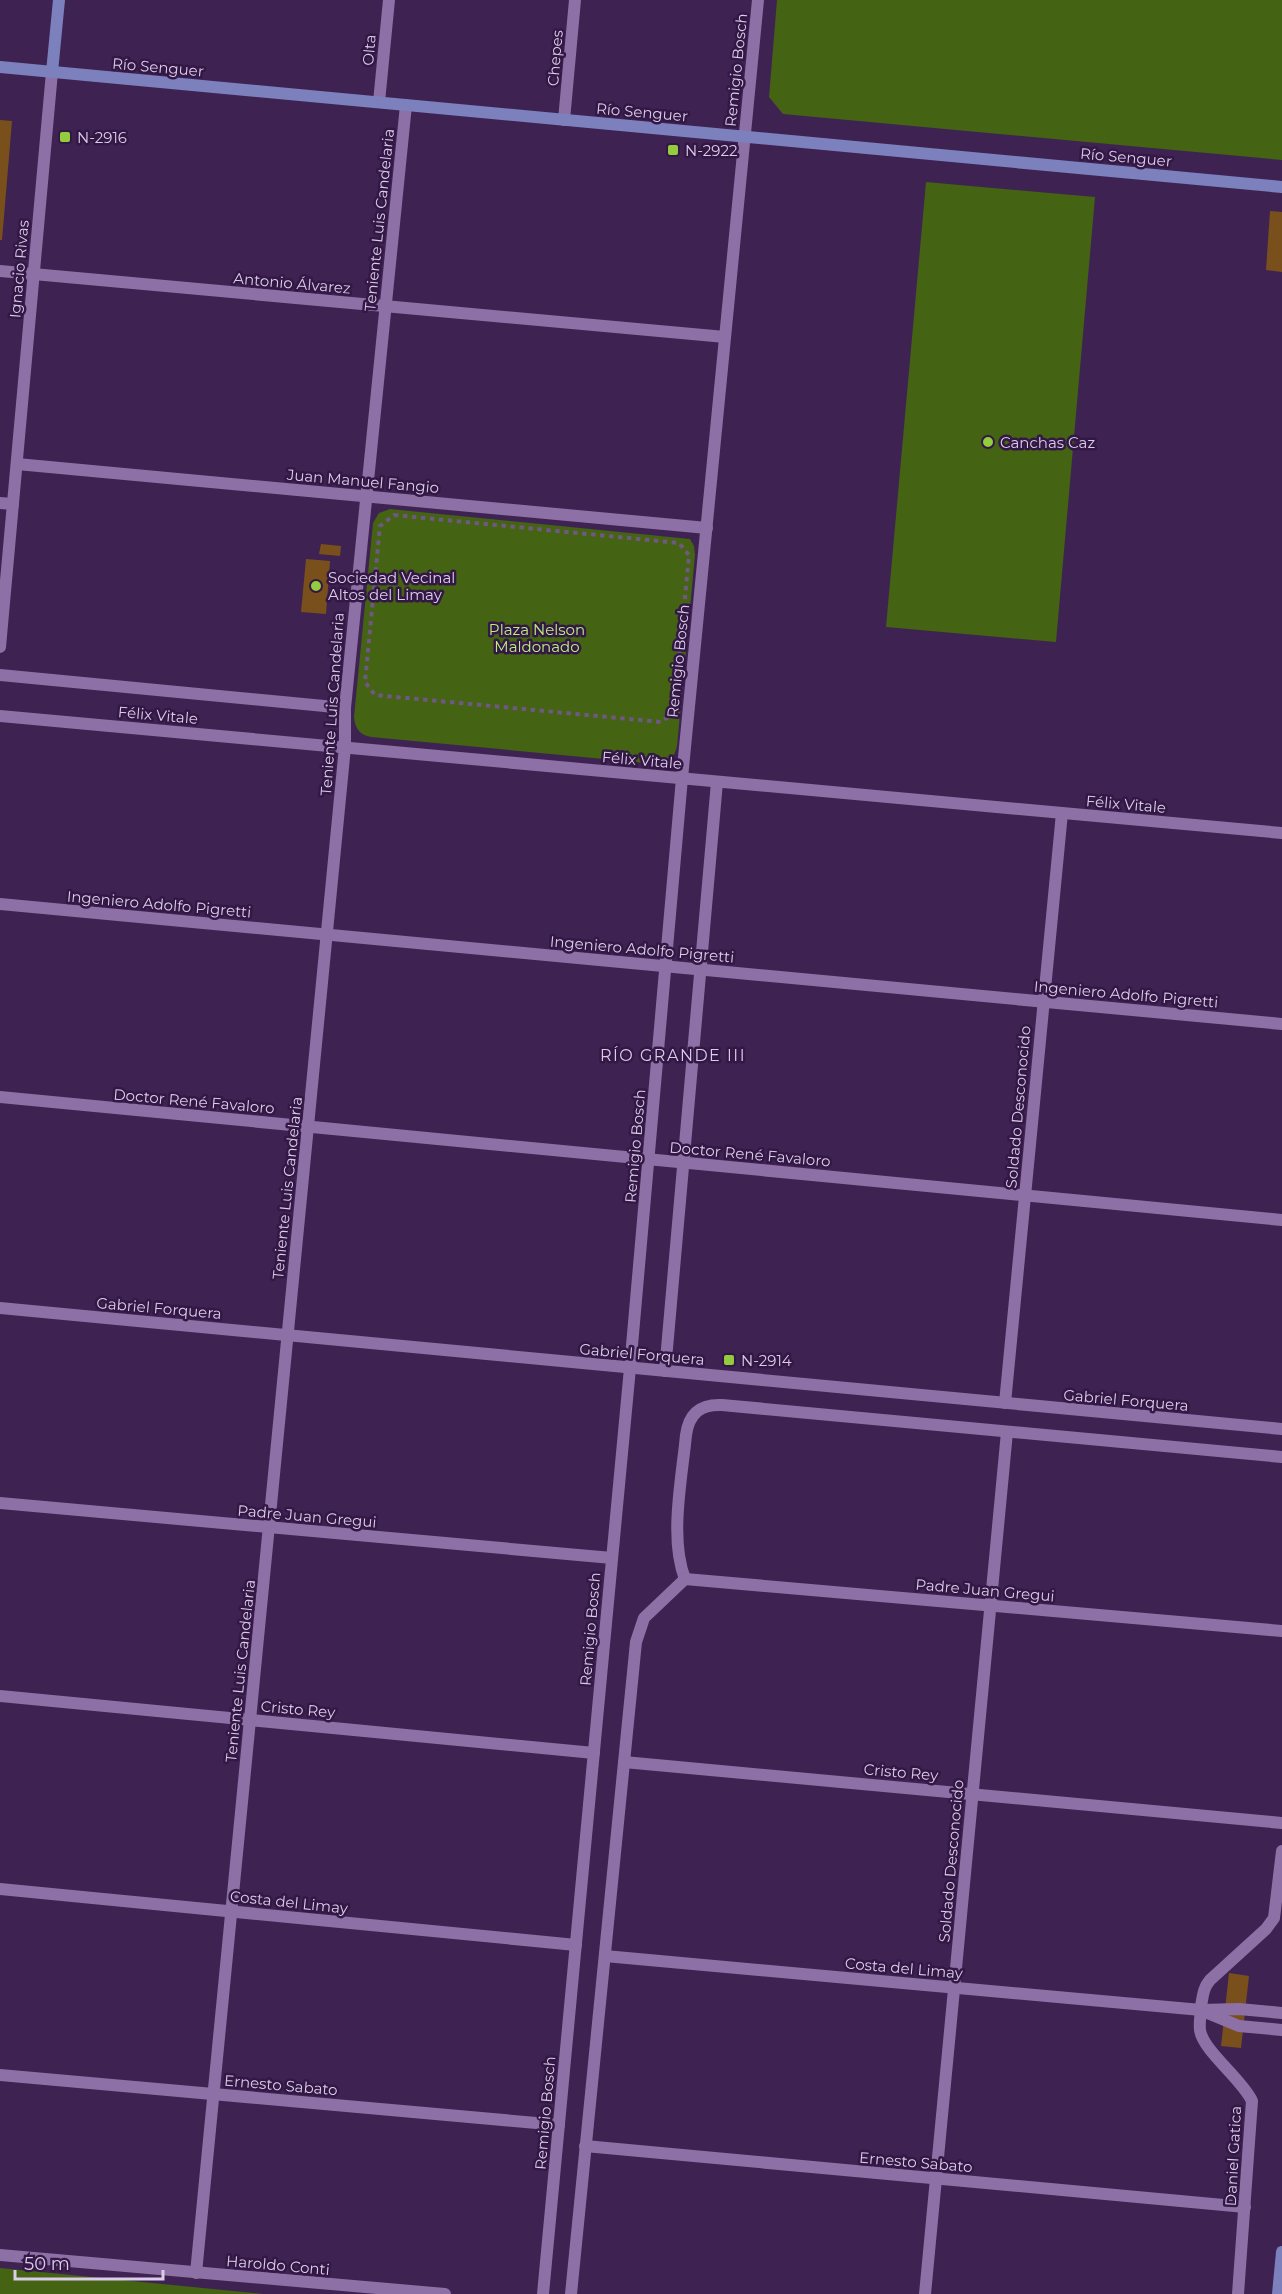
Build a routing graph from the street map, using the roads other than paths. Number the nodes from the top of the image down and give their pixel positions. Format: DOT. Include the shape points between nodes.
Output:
graph roads {
  1 [pos="59,0"];
  2 [pos="389,0"];
  3 [pos="575,0"];
  4 [pos="758,0"];
  5 [pos="0,67"];
  6 [pos="52,72"];
  7 [pos="379,102"];
  8 [pos="406,105"];
  9 [pos="564,120"];
  10 [pos="745,137"];
  11 [pos="1282,187"];
  12 [pos="0,271"];
  13 [pos="34,274"];
  14 [pos="386,306"];
  15 [pos="725,337"];
  16 [pos="17,464"];
  17 [pos="366,496"];
  18 [pos="0,503"];
  19 [pos="13,504"];
  20 [pos="707,528"];
  21 [pos="0,647"];
  22 [pos="0,675"];
  23 [pos="345,708"];
  24 [pos="0,716"];
  25 [pos="345,747"];
  26 [pos="682,778"];
  27 [pos="717,782"];
  28 [pos="1062,813"];
  29 [pos="1282,833"];
  30 [pos="0,904"];
  31 [pos="327,934"];
  32 [pos="665,966"];
  33 [pos="701,969"];
  34 [pos="1044,1002"];
  35 [pos="1282,1024"];
  36 [pos="0,1097"];
  37 [pos="308,1127"];
  38 [pos="648,1159"];
  39 [pos="684,1163"];
  40 [pos="1025,1195"];
  41 [pos="1282,1220"];
  42 [pos="0,1308"];
  43 [pos="288,1335"];
  44 [pos="630,1368"];
  45 [pos="665,1371"];
  46 [pos="1005,1403"];
  47 [pos="1282,1430"];
  48 [pos="1007,1431"];
  49 [pos="1282,1457"];
  50 [pos="0,1503"];
  51 [pos="269,1527"];
  52 [pos="612,1558"];
  53 [pos="685,1579"];
  54 [pos="990,1606"];
  55 [pos="1282,1631"];
  56 [pos="0,1696"];
  57 [pos="250,1720"];
  58 [pos="594,1753"];
  59 [pos="624,1762"];
  60 [pos="972,1794"];
  61 [pos="1282,1823"];
  62 [pos="1282,1851"];
  63 [pos="0,1889"];
  64 [pos="231,1912"];
  65 [pos="576,1945"];
  66 [pos="605,1956"];
  67 [pos="954,1988"];
  68 [pos="1201,2010"];
  69 [pos="1282,2013"];
  70 [pos="1282,2030"];
  71 [pos="0,2075"];
  72 [pos="214,2094"];
  73 [pos="559,2125"];
  74 [pos="585,2146"];
  75 [pos="936,2178"];
  76 [pos="1245,2207"];
  77 [pos="1282,2252"];
  78 [pos="0,2255"];
  79 [pos="196,2273"];
  80 [pos="445,2294"];
  81 [pos="543,2294"];
  82 [pos="571,2294"];
  83 [pos="925,2294"];
  84 [pos="1238,2294"];
  85 [pos="1278,2294"];
  1 -- 6 [label="main road, Ignacio Rivas"];
  2 -- 7 [label="street, Olta"];
  3 -- 9 [label="street, Chepes"];
  4 -- 10 [label="street, Remigio Bosch"];
  5 -- 6 [label="main road, Río Senguer"];
  6 -- 7 [label="main road, Río Senguer"];
  6 -- 13 [label="street, Ignacio Rivas"];
  7 -- 8 [label="main road, Río Senguer"];
  8 -- 9 [label="main road, Río Senguer"];
  8 -- 14 [label="street, Teniente Luis Candelaria"];
  9 -- 10 [label="main road, Río Senguer"];
  10 -- 11 [label="main road, Río Senguer"];
  10 -- 15 [label="street, Remigio Bosch"];
  12 -- 13 [label="street, Antonio Álvarez"];
  13 -- 14 [label="street, Antonio Álvarez"];
  13 -- 16 [label="street, Ignacio Rivas"];
  14 -- 15 [label="street, Antonio Álvarez"];
  14 -- 17 [label="street, Teniente Luis Candelaria"];
  15 -- 20 [label="street, Remigio Bosch"];
  16 -- 17 [label="street, Juan Manuel Fangio"];
  16 -- 19 [label="street, Ignacio Rivas"];
  17 -- 20 [label="street, Juan Manuel Fangio"];
  17 -- 23 [label="street, Teniente Luis Candelaria"];
  18 -- 19 [label="street"];
  19 -- 21 [label="street, Ignacio Rivas"];
  20 -- 26 [label="street, Remigio Bosch"];
  22 -- 23 [label="street, Félix Vitale"];
  23 -- 25 [label="street, Teniente Luis Candelaria"];
  24 -- 25 [label="street, Félix Vitale"];
  25 -- 26 [label="street, Félix Vitale"];
  25 -- 31 [label="street, Teniente Luis Candelaria"];
  26 -- 27 [label="street, Félix Vitale"];
  26 -- 32 [label="street, Remigio Bosch"];
  27 -- 28 [label="street, Félix Vitale"];
  27 -- 33 [label="street"];
  28 -- 29 [label="street, Félix Vitale"];
  28 -- 34 [label="street, Soldado Desconocido"];
  30 -- 31 [label="street, Ingeniero Adolfo Pigretti"];
  31 -- 32 [label="street, Ingeniero Adolfo Pigretti"];
  31 -- 37 [label="street, Teniente Luis Candelaria"];
  32 -- 33 [label="street, Ingeniero Adolfo Pigretti"];
  32 -- 38 [label="street, Remigio Bosch"];
  33 -- 34 [label="street, Ingeniero Adolfo Pigretti"];
  33 -- 39 [label="street"];
  34 -- 35 [label="street, Ingeniero Adolfo Pigretti"];
  34 -- 40 [label="street, Soldado Desconocido"];
  36 -- 37 [label="street, Doctor René Favaloro"];
  37 -- 38 [label="street, Doctor René Favaloro"];
  37 -- 43 [label="street, Teniente Luis Candelaria"];
  38 -- 39 [label="street, Doctor René Favaloro"];
  38 -- 44 [label="street, Remigio Bosch"];
  39 -- 40 [label="street, Doctor René Favaloro"];
  39 -- 45 [label="street"];
  40 -- 41 [label="street, Doctor René Favaloro"];
  40 -- 46 [label="street, Soldado Desconocido"];
  42 -- 43 [label="street, Gabriel Forquera"];
  43 -- 44 [label="street, Gabriel Forquera"];
  43 -- 51 [label="street, Teniente Luis Candelaria"];
  44 -- 45 [label="street, Gabriel Forquera"];
  44 -- 52 [label="street, Remigio Bosch"];
  45 -- 46 [label="street, Gabriel Forquera"];
  46 -- 47 [label="street, Gabriel Forquera"];
  48 -- 49 [label="street"];
  48 -- 53 [label="street" via="708,1405 690,1418 686,1435 676,1538"];
  48 -- 54 [label="street, Soldado Desconocido"];
  50 -- 51 [label="street, Padre Juan Gregui"];
  51 -- 52 [label="street, Padre Juan Gregui"];
  51 -- 57 [label="street, Teniente Luis Candelaria"];
  52 -- 58 [label="street, Remigio Bosch"];
  53 -- 54 [label="street, Padre Juan Gregui"];
  53 -- 59 [label="street" via="649,1611 640,1625"];
  54 -- 55 [label="street, Padre Juan Gregui"];
  54 -- 60 [label="street, Soldado Desconocido"];
  56 -- 57 [label="street, Cristo Rey"];
  57 -- 58 [label="street, Cristo Rey"];
  57 -- 64 [label="street, Teniente Luis Candelaria"];
  58 -- 65 [label="street, Remigio Bosch"];
  59 -- 60 [label="street, Cristo Rey"];
  59 -- 66 [label="street"];
  60 -- 61 [label="street, Cristo Rey"];
  60 -- 67 [label="street, Soldado Desconocido"];
  62 -- 68 [label="street, Daniel Gatica" via="1274,1918 1210,1980"];
  63 -- 64 [label="street, Costa del Limay"];
  64 -- 65 [label="street, Costa del Limay"];
  64 -- 72 [label="street, Teniente Luis Candelaria"];
  65 -- 73 [label="street, Remigio Bosch"];
  66 -- 67 [label="street, Costa del Limay"];
  66 -- 74 [label="street"];
  67 -- 68 [label="street, Costa del Limay"];
  67 -- 75 [label="street, Soldado Desconocido"];
  68 -- 69 [label="street"];
  68 -- 70 [label="street" via="1239,2026"];
  68 -- 76 [label="street, Daniel Gatica" via="1201,2036 1252,2101"];
  71 -- 72 [label="street, Ernesto Sabato"];
  72 -- 73 [label="street, Ernesto Sabato"];
  72 -- 79 [label="street, Teniente Luis Candelaria"];
  73 -- 81 [label="street, Remigio Bosch"];
  74 -- 75 [label="street, Ernesto Sabato"];
  74 -- 82 [label="street"];
  75 -- 76 [label="street, Ernesto Sabato"];
  75 -- 83 [label="street, Soldado Desconocido"];
  76 -- 84 [label="street, Daniel Gatica"];
  77 -- 85 [label="main road"];
  78 -- 79 [label="street, Haroldo Conti"];
  79 -- 80 [label="street, Haroldo Conti"];
}
